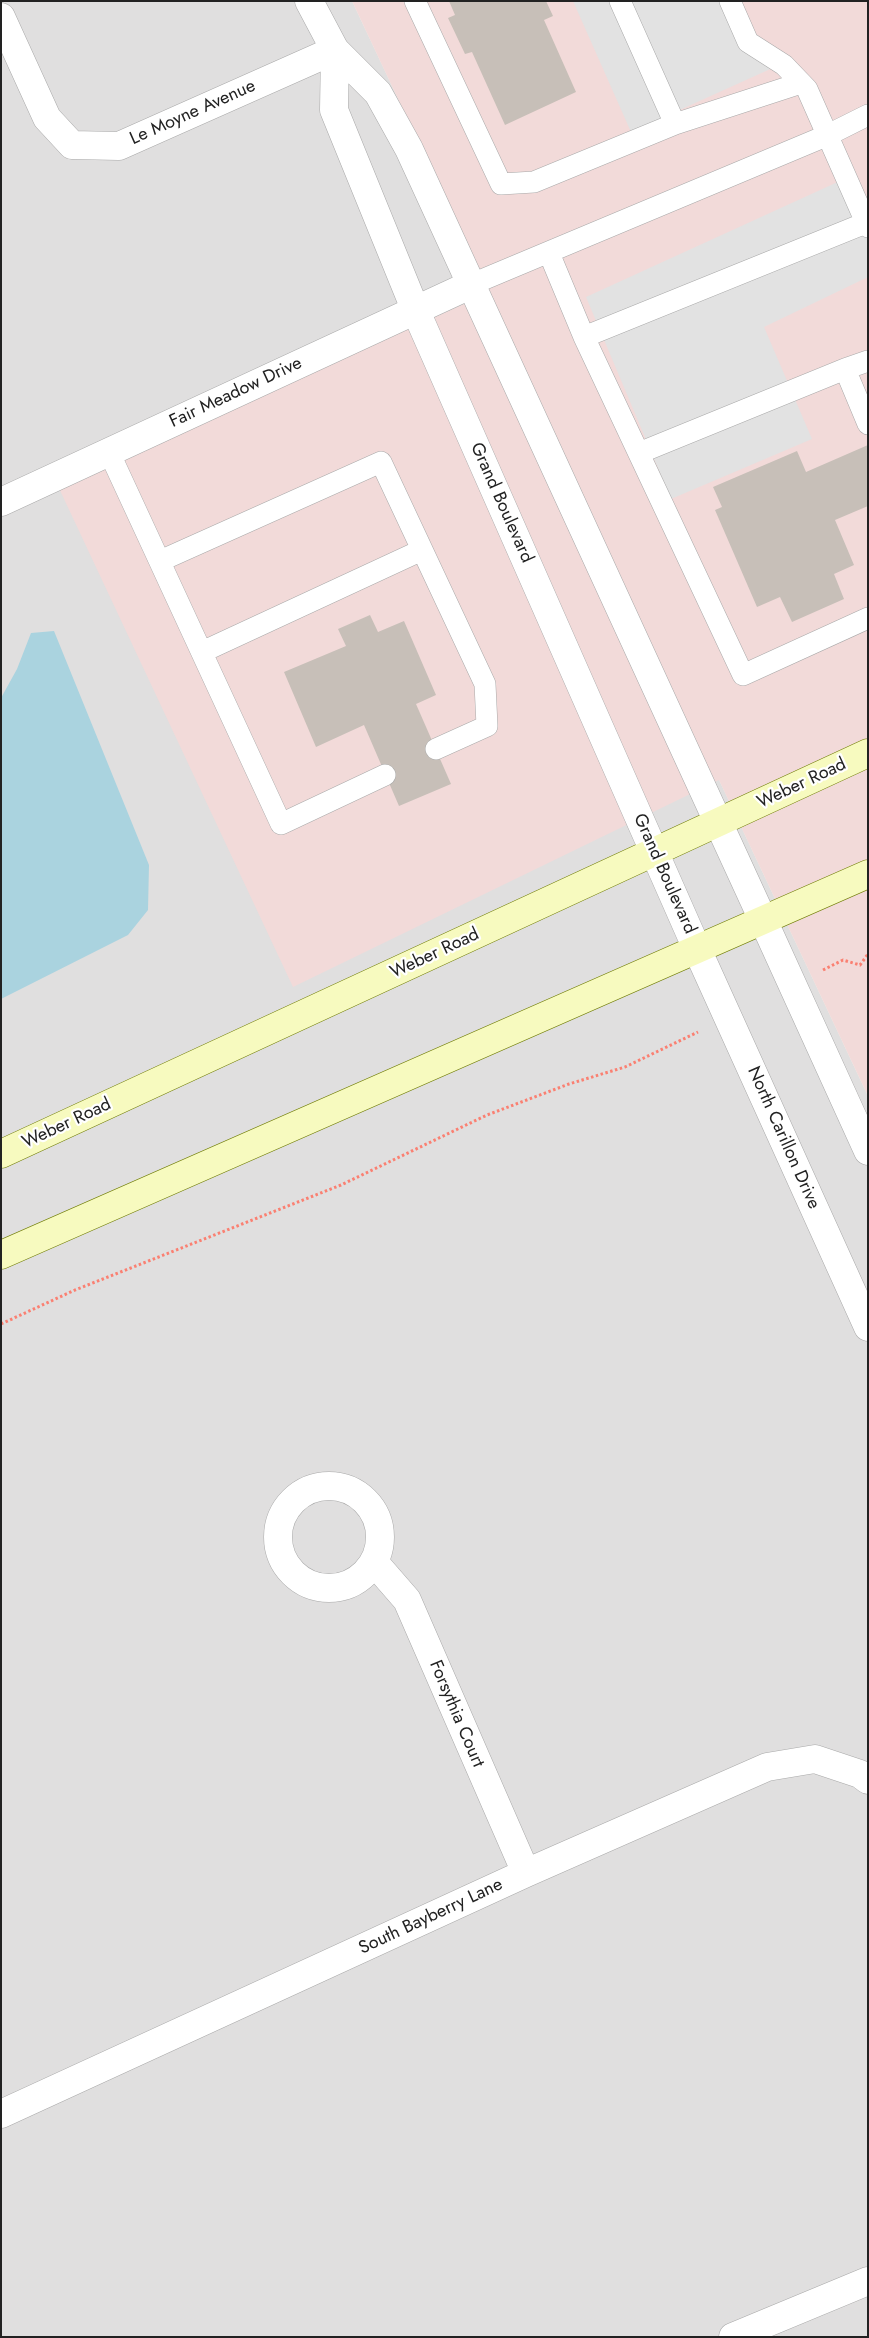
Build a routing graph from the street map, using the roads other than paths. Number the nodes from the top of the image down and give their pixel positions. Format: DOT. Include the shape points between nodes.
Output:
graph roads {
  1 [pos="309,1"];
  2 [pos="415,1"];
  3 [pos="620,1"];
  4 [pos="730,1"];
  5 [pos="1,17"];
  6 [pos="336,50"];
  7 [pos="801,83"];
  8 [pos="868,115"];
  9 [pos="676,124"];
  10 [pos="828,135"];
  11 [pos="867,224"];
  12 [pos="548,253"];
  13 [pos="470,285"];
  14 [pos="415,309"];
  15 [pos="584,337"];
  16 [pos="868,361"];
  17 [pos="844,369"];
  18 [pos="868,424"];
  19 [pos="109,452"];
  20 [pos="639,453"];
  21 [pos="1,502"];
  22 [pos="422,550"];
  23 [pos="160,562"];
  24 [pos="868,618"];
  25 [pos="202,652"];
  26 [pos="436,749"];
  27 [pos="868,753"];
  28 [pos="385,775"];
  29 [pos="718,823"];
  30 [pos="655,853"];
  31 [pos="868,874"];
  32 [pos="763,920"];
  33 [pos="697,949"];
  34 [pos="868,1151"];
  35 [pos="1,1154"];
  36 [pos="1,1255"];
  37 [pos="868,1327"];
  38 [pos="374,1562"];
  39 [pos="868,1780"];
  40 [pos="526,1873"];
  41 [pos="1,2114"];
  42 [pos="868,2281"];
  43 [pos="732,2337"];
  1 -- 6 [label="street"];
  2 -- 9 [label="lane" via="501,184 534,182"];
  3 -- 9 [label="lane"];
  4 -- 7 [label="lane" via="748,42 784,65"];
  5 -- 6 [label="street, Le Moyne Avenue" via="47,118 72,145 119,146"];
  6 -- 13 [label="street" via="378,93 413,157"];
  6 -- 14 [label="street, Grand Boulevard" via="334,110"];
  7 -- 9 [label="lane"];
  7 -- 10 [label="lane" via="807,89"];
  8 -- 10 [label="lane"];
  10 -- 11 [label="lane"];
  10 -- 12 [label="lane"];
  11 -- 15 [label="lane"];
  12 -- 13 [label="lane"];
  12 -- 15 [label="lane"];
  13 -- 14 [label="street, Fair Meadow Drive"];
  13 -- 29 [label="street"];
  14 -- 19 [label="street, Fair Meadow Drive"];
  14 -- 30 [label="street, Grand Boulevard"];
  15 -- 20 [label="lane"];
  16 -- 17 [label="lane"];
  17 -- 18 [label="lane"];
  17 -- 20 [label="lane"];
  19 -- 21 [label="street, Fair Meadow Drive"];
  19 -- 23 [label="lane"];
  20 -- 24 [label="lane" via="743,674"];
  22 -- 23 [label="lane" via="381,462"];
  22 -- 25 [label="lane"];
  22 -- 26 [label="lane" via="485,684 487,726"];
  23 -- 25 [label="lane"];
  25 -- 28 [label="lane" via="281,824"];
  27 -- 29 [label="main road, Weber Road"];
  29 -- 30 [label="main road, Weber Road"];
  29 -- 32 [label="street"];
  30 -- 33 [label="street, Grand Boulevard"];
  30 -- 35 [label="main road, Weber Road"];
  31 -- 32 [label="main road"];
  32 -- 33 [label="main road"];
  32 -- 34 [label="street"];
  33 -- 36 [label="main road"];
  33 -- 37 [label="street, North Carillon Drive"];
  38 -- 40 [label="street, Forsythia Court" via="407,1600"];
  39 -- 40 [label="street, South Bayberry Lane" via="860,1774 815,1759 767,1767"];
  40 -- 41 [label="street, South Bayberry Lane"];
  42 -- 43 [label="street"];
}
